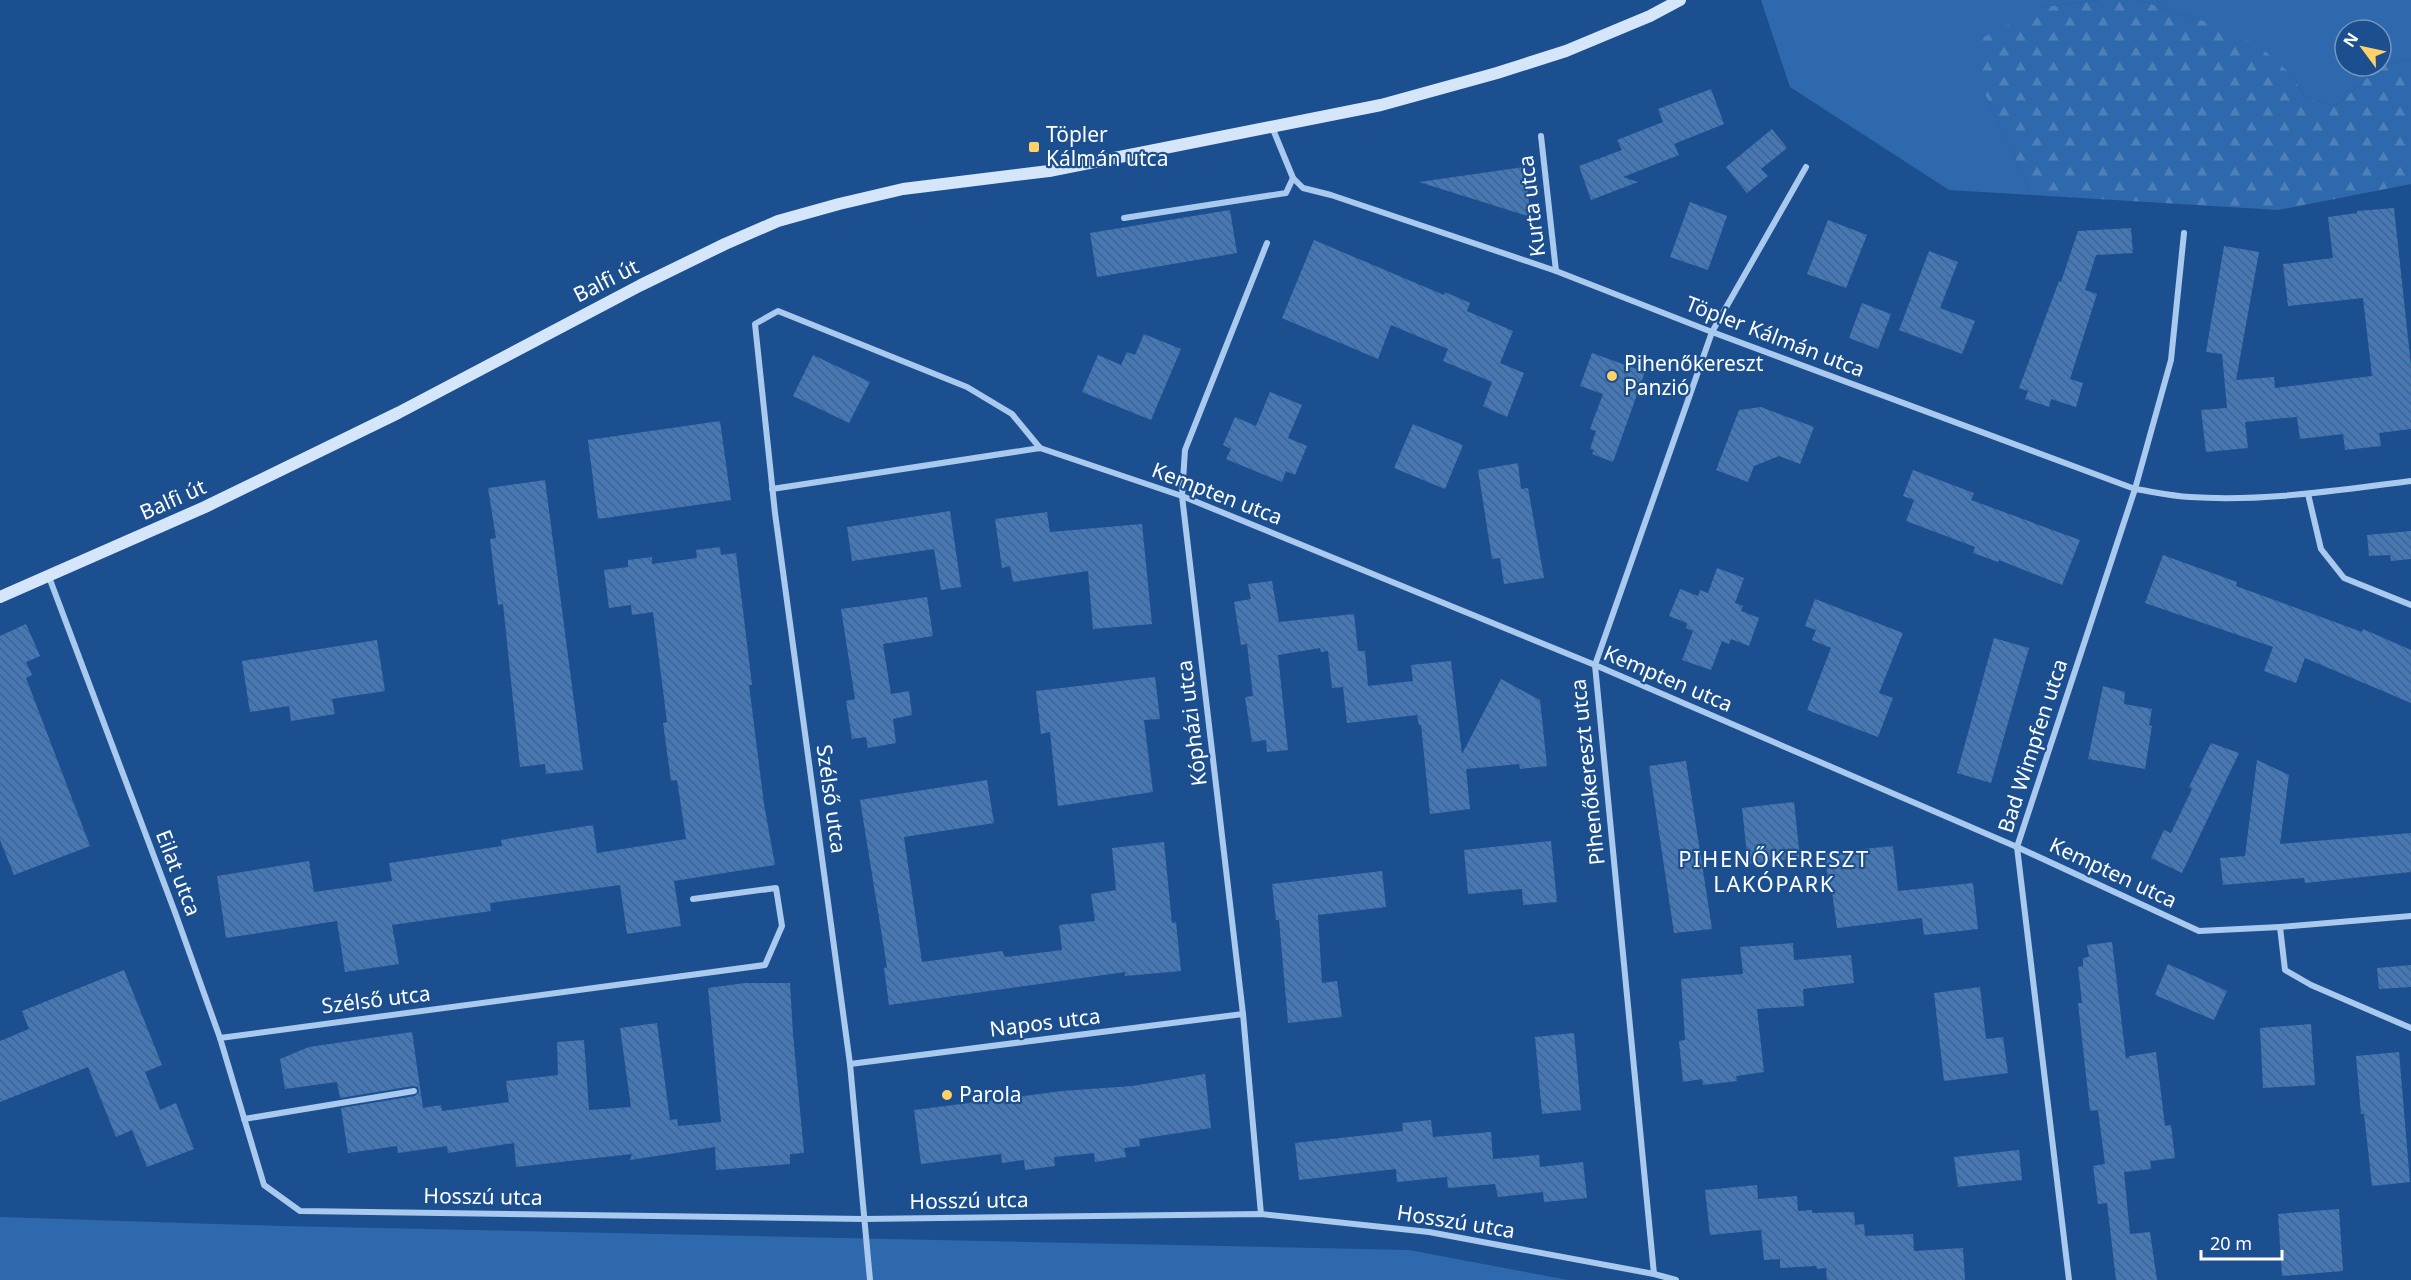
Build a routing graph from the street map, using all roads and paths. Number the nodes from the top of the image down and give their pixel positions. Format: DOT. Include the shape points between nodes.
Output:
graph roads {
  1 [pos="1680,0"];
  2 [pos="1272,127"];
  3 [pos="1541,136"];
  4 [pos="1806,167"];
  5 [pos="1293,178"];
  6 [pos="1124,218"];
  7 [pos="2184,233"];
  8 [pos="1267,243"];
  9 [pos="1556,271"];
  10 [pos="1713,332"];
  11 [pos="1040,448"];
  12 [pos="2411,481"];
  13 [pos="772,489"];
  14 [pos="2135,489"];
  15 [pos="2308,494"];
  16 [pos="1182,496"];
  17 [pos="48,577"];
  18 [pos="0,597"];
  19 [pos="2411,605"];
  20 [pos="1594,665"];
  21 [pos="2017,847"];
  22 [pos="693,899"];
  23 [pos="2411,916"];
  24 [pos="2280,927"];
  25 [pos="1243,1014"];
  26 [pos="2411,1028"];
  27 [pos="220,1038"];
  28 [pos="850,1064"];
  29 [pos="414,1091"];
  30 [pos="244,1119"];
  31 [pos="264,1185"];
  32 [pos="1261,1214"];
  33 [pos="863,1218"];
  34 [pos="1654,1274"];
  35 [pos="870,1280"];
  36 [pos="1676,1280"];
  37 [pos="2069,1280"];
  1 -- 2 [label="main road, Balfi út" via="1566,51 1497,73 1381,105"];
  2 -- 5 [label="street"];
  2 -- 17 [label="main road, Balfi út" via="1049,171 903,189 778,221 641,285 320,452"];
  3 -- 9 [label="street, Kurta utca"];
  4 -- 10 [label="street, Pihenőkereszt utca"];
  5 -- 6 [label="street" via="1286,194"];
  5 -- 9 [label="street, Töpler Kálmán utca" via="1303,188"];
  7 -- 14 [label="street, Bad Wimpfen utca" via="2171,360"];
  8 -- 16 [label="street, Kópházi utca" via="1185,450"];
  9 -- 10 [label="street, Töpler Kálmán utca"];
  10 -- 14 [label="street, Töpler Kálmán utca"];
  10 -- 20 [label="street, Pihenőkereszt utca"];
  11 -- 13 [label="street, Kempten utca"];
  11 -- 13 [label="street, Szélső utca" via="1012,414 968,387 778,311 755,324"];
  11 -- 16 [label="street, Kempten utca"];
  12 -- 15 [label="street, Töpler Kálmán utca"];
  13 -- 28 [label="street, Szélső utca"];
  14 -- 15 [label="street, Töpler Kálmán utca" via="2210,498"];
  14 -- 21 [label="street, Bad Wimpfen utca"];
  15 -- 19 [label="street" via="2321,549 2344,578"];
  16 -- 20 [label="street, Kempten utca"];
  16 -- 25 [label="street, Kópházi utca"];
  17 -- 18 [label="main road, Balfi út"];
  17 -- 27 [label="street, Eilat utca"];
  20 -- 21 [label="street, Kempten utca"];
  20 -- 34 [label="street, Pihenőkereszt utca"];
  21 -- 24 [label="street, Kempten utca" via="2199,930"];
  21 -- 37 [label="street, Bad Wimpfen utca"];
  22 -- 27 [label="street, Szélső utca" via="776,888 782,926 765,965"];
  23 -- 24 [label="street, Kempten utca"];
  24 -- 26 [label="street" via="2285,970"];
  25 -- 28 [label="street, Napos utca"];
  25 -- 32 [label="street, Kópházi utca"];
  27 -- 30 [label="street, Eilat utca"];
  28 -- 33 [label="street, Szélső utca"];
  29 -- 30 [label="street"];
  30 -- 31 [label="street, Eilat utca"];
  31 -- 33 [label="street, Hosszú utca" via="300,1211"];
  32 -- 33 [label="street, Hosszú utca"];
  32 -- 34 [label="street, Hosszú utca" via="1429,1232"];
  33 -- 35 [label="street, Szélső utca"];
  34 -- 36 [label="street, Hosszú utca"];
}
